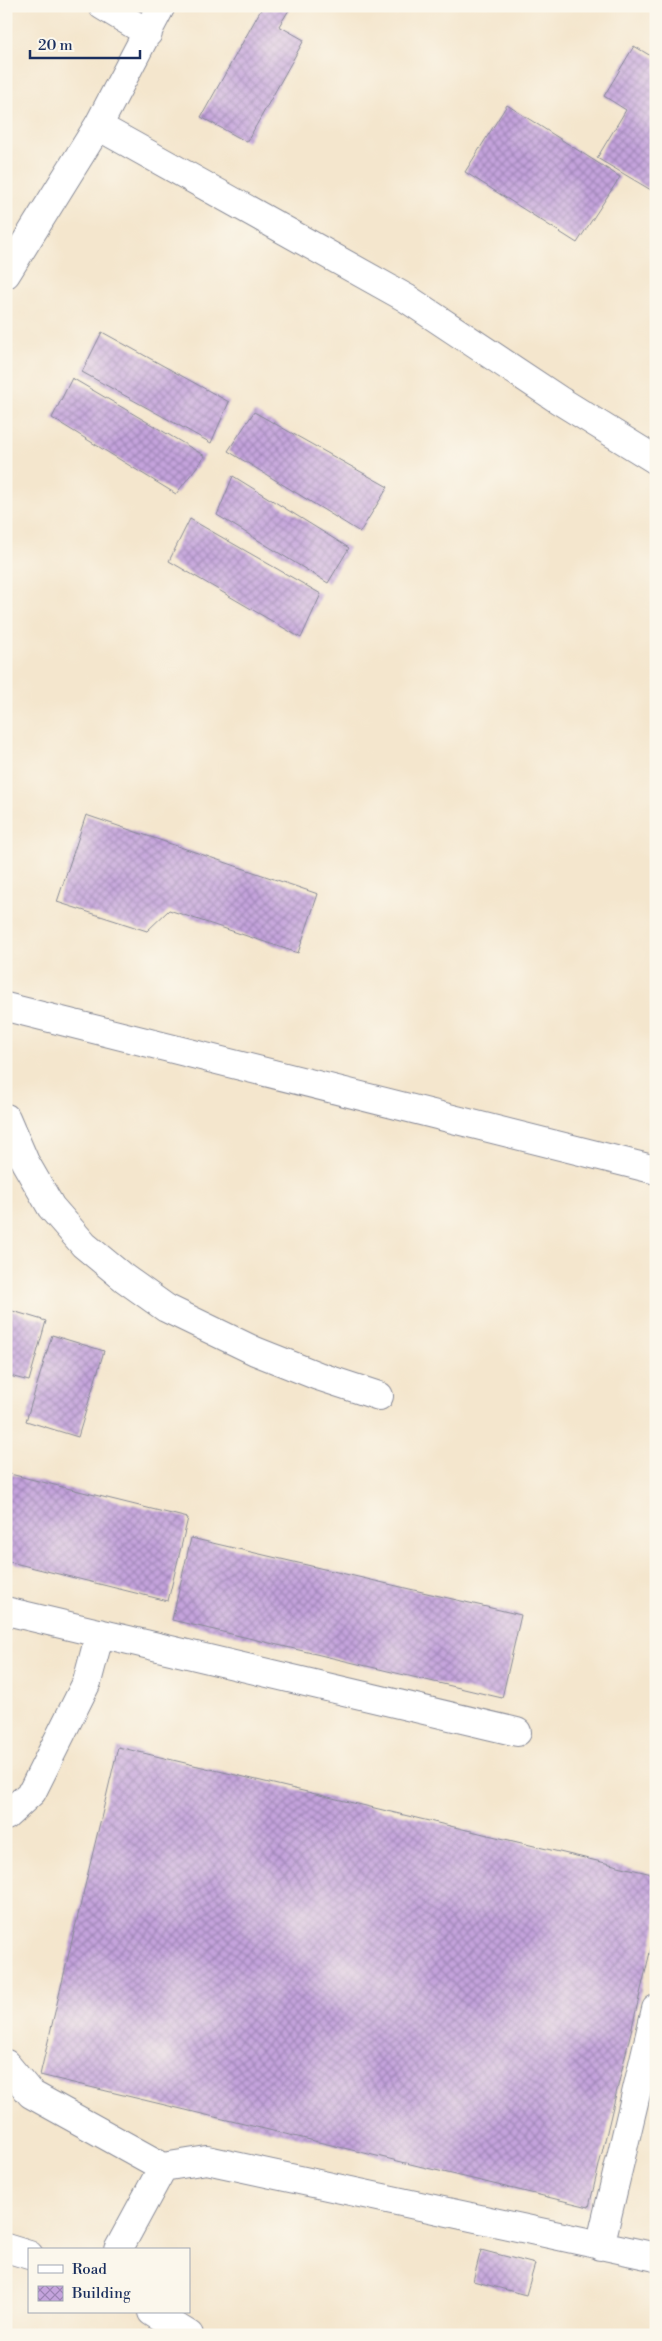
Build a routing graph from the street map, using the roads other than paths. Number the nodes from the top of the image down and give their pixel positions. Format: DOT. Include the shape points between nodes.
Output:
graph roads {
  1 [pos="103,6"];
  2 [pos="161,6"];
  3 [pos="148,33"];
  4 [pos="98,126"];
  5 [pos="6,274"];
  6 [pos="656,460"];
  7 [pos="6,1008"];
  8 [pos="6,1118"];
  9 [pos="656,1170"];
  10 [pos="379,1396"];
  11 [pos="6,1611"];
  12 [pos="100,1633"];
  13 [pos="517,1732"];
  14 [pos="6,1816"];
  15 [pos="656,2009"];
  16 [pos="6,2064"];
  17 [pos="163,2167"];
  18 [pos="600,2246"];
  19 [pos="6,2248"];
  20 [pos="119,2248"];
  21 [pos="28,2255"];
  22 [pos="656,2258"];
  23 [pos="155,2314"];
  24 [pos="189,2335"];
  1 -- 3 [label="street"];
  2 -- 3 [label="street"];
  3 -- 4 [label="street"];
  4 -- 5 [label="street"];
  4 -- 6 [label="street" via="406,298"];
  7 -- 9 [label="street"];
  8 -- 10 [label="street" via="24,1162 51,1207 84,1244 124,1278 166,1308 255,1351"];
  11 -- 12 [label="street"];
  12 -- 13 [label="street"];
  12 -- 14 [label="street" via="87,1682 32,1792"];
  15 -- 18 [label="street"];
  16 -- 17 [label="street" via="31,2094"];
  17 -- 18 [label="street" via="207,2160"];
  17 -- 20 [label="street"];
  18 -- 22 [label="street"];
  19 -- 21 [label="street"];
  23 -- 24 [label="street"];
}
